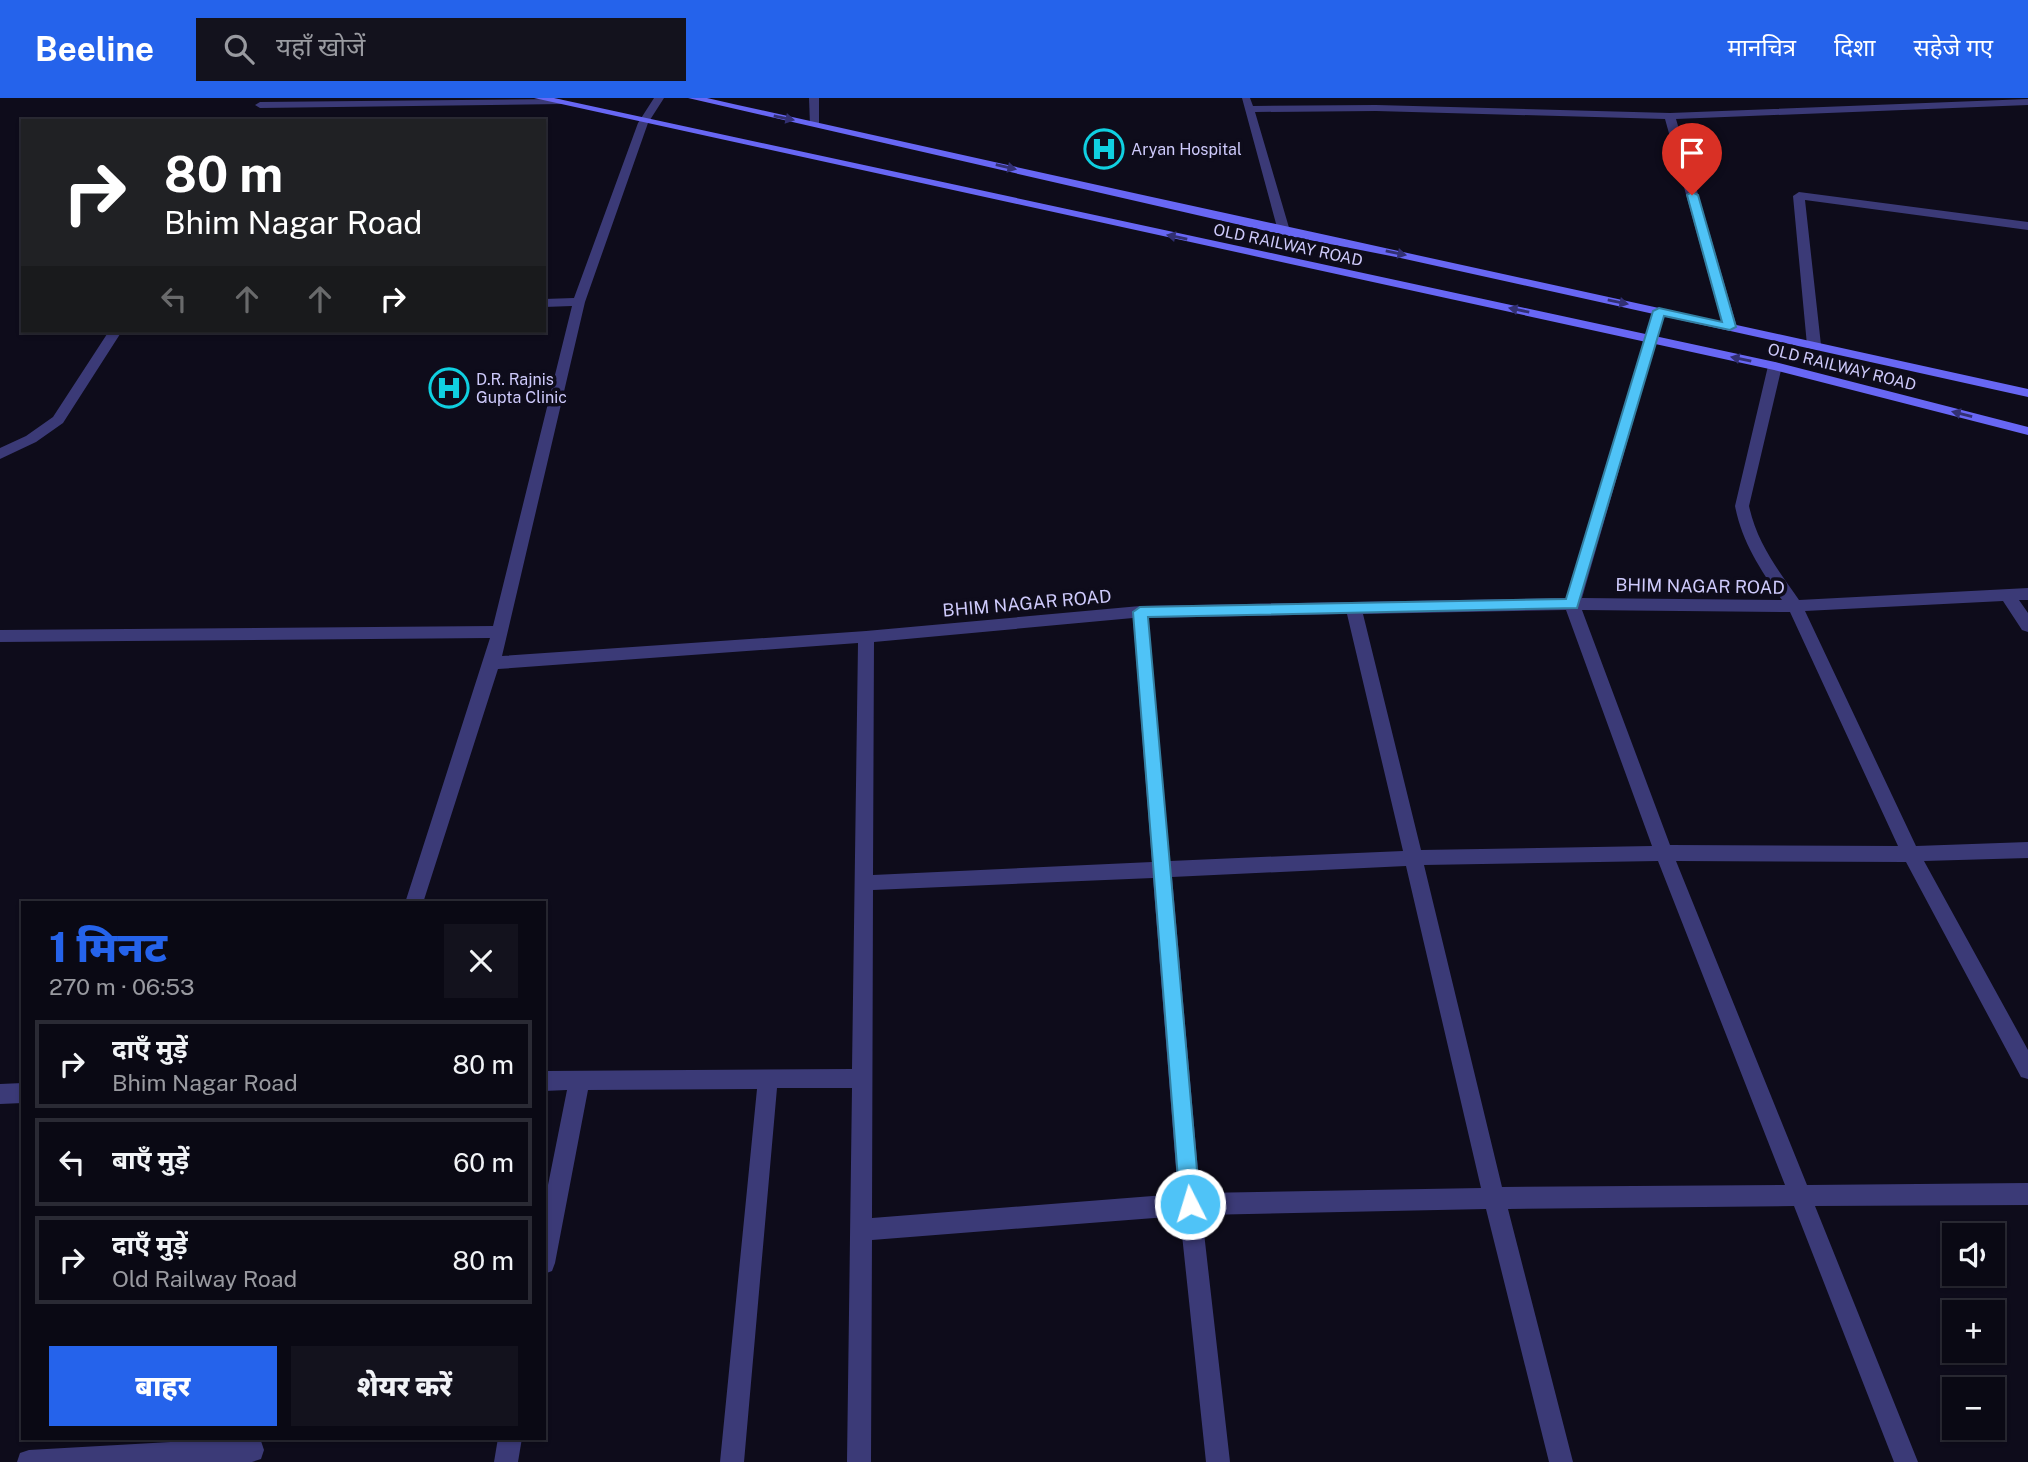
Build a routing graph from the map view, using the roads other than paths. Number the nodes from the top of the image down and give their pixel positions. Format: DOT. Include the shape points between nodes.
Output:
graph roads {
  1 [pos="538,98"];
  2 [pos="659,98"];
  3 [pos="693,98"];
  4 [pos="814,98"];
  5 [pos="1502,98"];
  6 [pos="1919,98"];
  7 [pos="558,102"];
  8 [pos="2028,102"];
  9 [pos="1247,103"];
  10 [pos="260,105"];
  11 [pos="1930,106"];
  12 [pos="1511,112"];
  13 [pos="1670,116"];
  14 [pos="643,123"];
  15 [pos="814,125"];
  16 [pos="2028,226"];
  17 [pos="1284,231"];
  18 [pos="579,302"];
  19 [pos="546,303"];
  20 [pos="1659,311"];
  21 [pos="1730,327"];
  22 [pos="114,333"];
  23 [pos="1653,339"];
  24 [pos="1814,345"];
  25 [pos="1775,366"];
  26 [pos="2028,393"];
  27 [pos="2028,431"];
  28 [pos="0,454"];
  29 [pos="2007,594"];
  30 [pos="2028,594"];
  31 [pos="1572,604"];
  32 [pos="1795,606"];
  33 [pos="1354,608"];
  34 [pos="1140,612"];
  35 [pos="2028,626"];
  36 [pos="500,632"];
  37 [pos="0,636"];
  38 [pos="866,637"];
  39 [pos="492,663"];
  40 [pos="2028,850"];
  41 [pos="1664,853"];
  42 [pos="1911,854"];
  43 [pos="1414,858"];
  44 [pos="1162,870"];
  45 [pos="864,883"];
  46 [pos="415,901"];
  47 [pos="2028,1070"];
  48 [pos="862,1078"];
  49 [pos="768,1079"];
  50 [pos="546,1081"];
  51 [pos="579,1081"];
  52 [pos="21,1093"];
  53 [pos="0,1094"];
  54 [pos="2028,1194"];
  55 [pos="1494,1198"];
  56 [pos="1802,1198"];
  57 [pos="1190,1204"];
  58 [pos="861,1230"];
  59 [pos="546,1253"];
  60 [pos="510,1440"];
  61 [pos="252,1450"];
  62 [pos="29,1462"];
  63 [pos="506,1462"];
  64 [pos="732,1462"];
  65 [pos="859,1462"];
  66 [pos="1218,1462"];
  67 [pos="1561,1462"];
  68 [pos="1906,1462"];
  1 -- 7 [label="main road, OLD RAILWAY ROAD"];
  2 -- 14 [label="street"];
  3 -- 15 [label="main road, OLD RAILWAY ROAD, one-way"];
  4 -- 15 [label="street"];
  5 -- 12 [label="street"];
  6 -- 11 [label="street"];
  7 -- 10 [label="street"];
  7 -- 14 [label="main road, OLD RAILWAY ROAD"];
  8 -- 11 [label="street"];
  9 -- 12 [label="street"];
  9 -- 17 [label="street"];
  11 -- 13 [label="street"];
  12 -- 13 [label="street"];
  13 -- 21 [label="street"];
  14 -- 18 [label="street"];
  23 -- 14 [label="main road, OLD RAILWAY ROAD, one-way"];
  15 -- 17 [label="main road, OLD RAILWAY ROAD, one-way"];
  16 -- 24 [label="street" via="1799,196"];
  17 -- 20 [label="main road, OLD RAILWAY ROAD, one-way"];
  18 -- 19 [label="street"];
  18 -- 36 [label="street"];
  20 -- 21 [label="main road, OLD RAILWAY ROAD"];
  20 -- 23 [label="street"];
  21 -- 24 [label="main road, OLD RAILWAY ROAD"];
  22 -- 28 [label="street" via="58,420"];
  25 -- 23 [label="main road, OLD RAILWAY ROAD, one-way"];
  23 -- 31 [label="street"];
  24 -- 26 [label="main road, OLD RAILWAY ROAD"];
  27 -- 25 [label="main road, OLD RAILWAY ROAD, one-way"];
  25 -- 32 [label="street" via="1742,506 1764,562"];
  29 -- 30 [label="street, BHIM NAGAR ROAD"];
  29 -- 32 [label="street, BHIM NAGAR ROAD"];
  29 -- 35 [label="street"];
  31 -- 32 [label="street, BHIM NAGAR ROAD"];
  31 -- 33 [label="street, BHIM NAGAR ROAD"];
  31 -- 41 [label="street"];
  32 -- 42 [label="street"];
  33 -- 34 [label="street, BHIM NAGAR ROAD"];
  33 -- 43 [label="street"];
  34 -- 38 [label="street, BHIM NAGAR ROAD"];
  34 -- 44 [label="street"];
  36 -- 37 [label="street"];
  36 -- 39 [label="street"];
  38 -- 39 [label="street, BHIM NAGAR ROAD"];
  38 -- 45 [label="street"];
  39 -- 46 [label="street"];
  40 -- 42 [label="street"];
  41 -- 42 [label="street"];
  41 -- 43 [label="street"];
  41 -- 56 [label="street"];
  42 -- 47 [label="street"];
  43 -- 44 [label="street"];
  43 -- 55 [label="street"];
  44 -- 45 [label="street"];
  44 -- 57 [label="street"];
  45 -- 48 [label="street"];
  48 -- 49 [label="street"];
  48 -- 58 [label="street"];
  49 -- 51 [label="street"];
  49 -- 64 [label="street"];
  50 -- 51 [label="street"];
  51 -- 59 [label="street"];
  52 -- 53 [label="street"];
  54 -- 56 [label="street"];
  55 -- 56 [label="street"];
  55 -- 57 [label="street"];
  55 -- 67 [label="street"];
  56 -- 68 [label="street"];
  57 -- 58 [label="street"];
  57 -- 66 [label="street"];
  58 -- 65 [label="street"];
  60 -- 63 [label="street"];
  61 -- 62 [label="street"];
}
